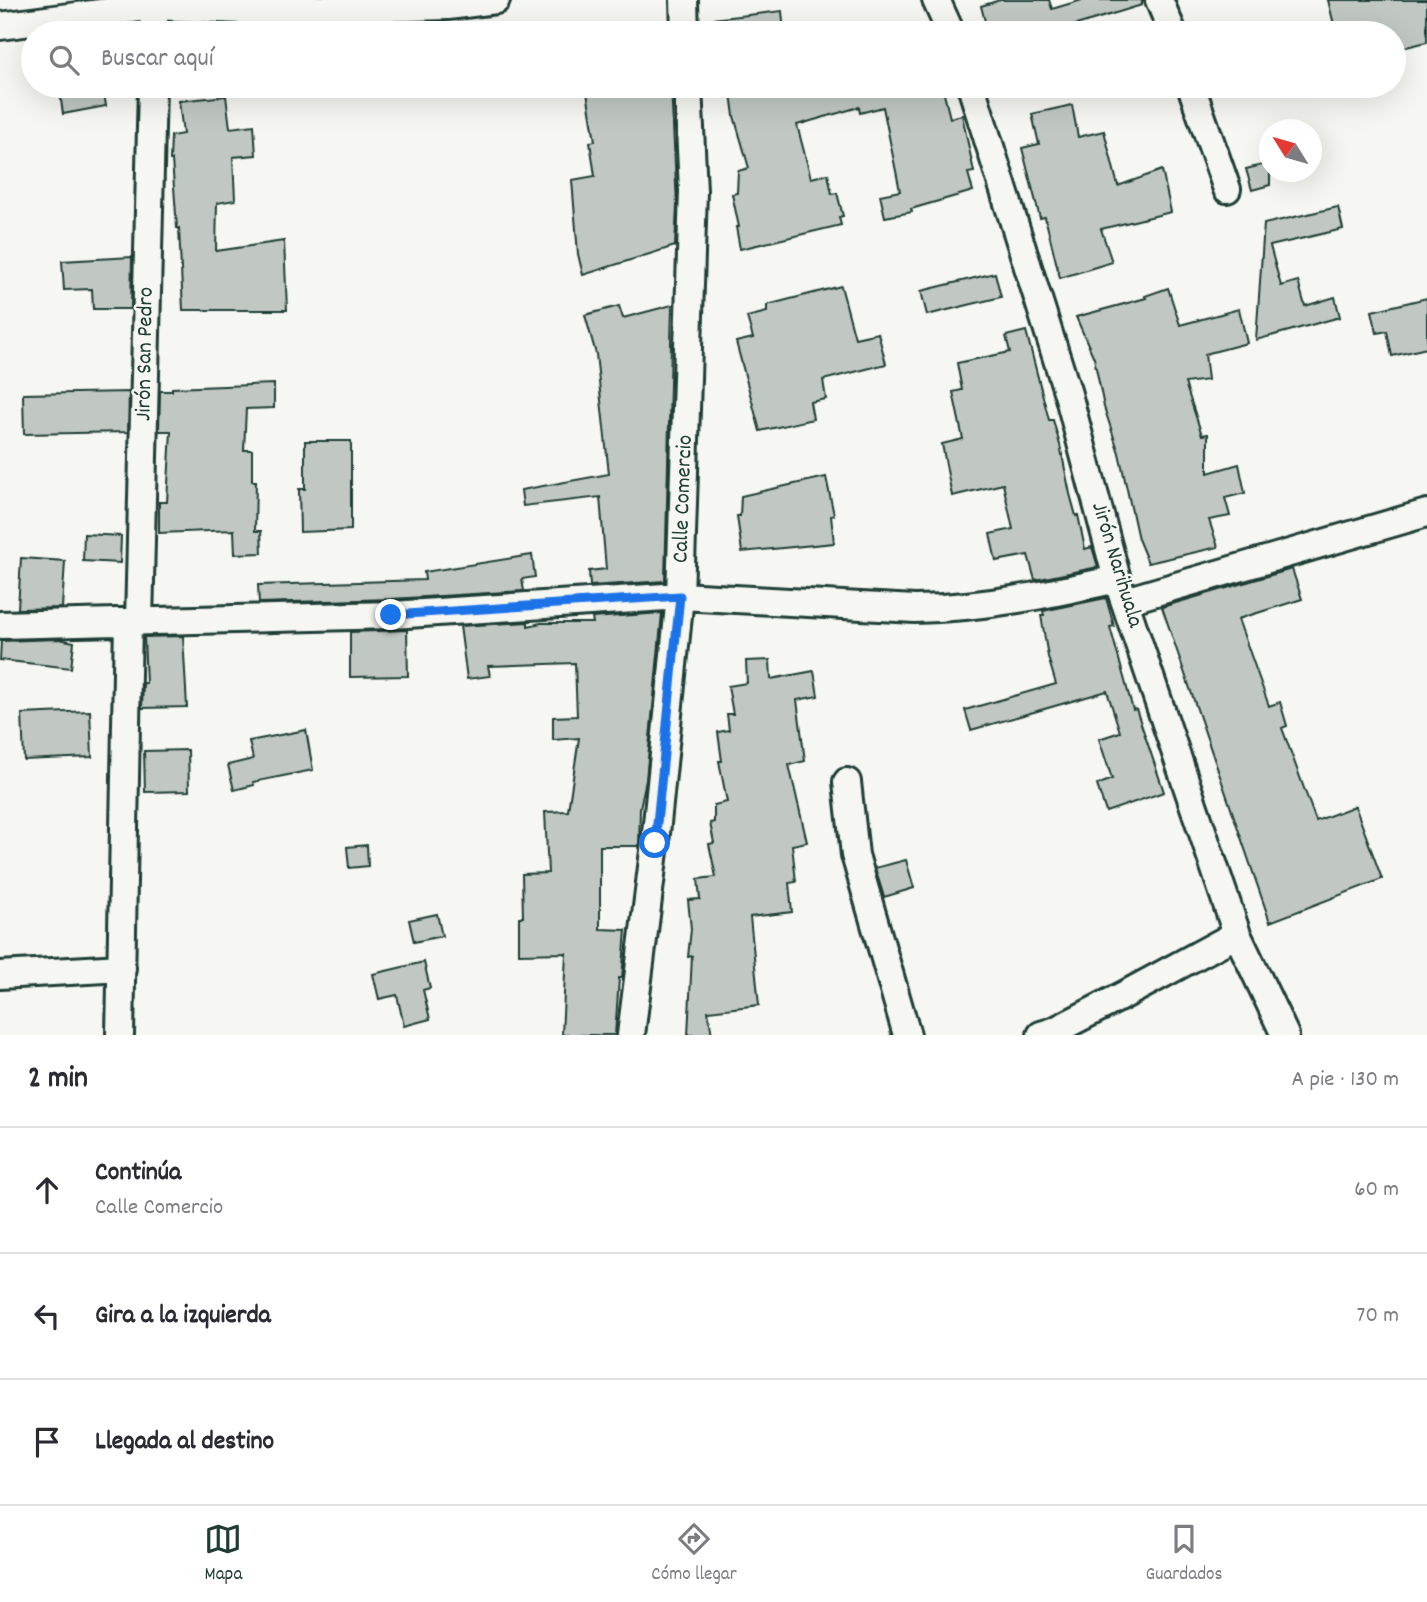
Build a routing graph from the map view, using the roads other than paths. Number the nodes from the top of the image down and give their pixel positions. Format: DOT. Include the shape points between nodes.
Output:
graph roads {
  1 [pos="496,0"];
  2 [pos="684,0"];
  3 [pos="936,0"];
  4 [pos="1159,0"];
  5 [pos="154,3"];
  6 [pos="33,21"];
  7 [pos="154,21"];
  8 [pos="685,21"];
  9 [pos="946,21"];
  10 [pos="1168,21"];
  11 [pos="21,23"];
  12 [pos="0,26"];
  13 [pos="152,98"];
  14 [pos="689,98"];
  15 [pos="975,98"];
  16 [pos="1195,98"];
  17 [pos="1227,189"];
  18 [pos="1427,513"];
  19 [pos="1121,590"];
  20 [pos="680,596"];
  21 [pos="134,622"];
  22 [pos="0,625"];
  23 [pos="847,782"];
  24 [pos="1237,934"];
  25 [pos="122,968"];
  26 [pos="0,975"];
  27 [pos="120,1035"];
  28 [pos="631,1035"];
  29 [pos="907,1035"];
  30 [pos="1041,1035"];
  31 [pos="1285,1035"];
  1 -- 5 [label="street" via="448,6 261,11"];
  2 -- 8 [label="street"];
  3 -- 9 [label="street"];
  4 -- 10 [label="street"];
  5 -- 6 [label="street"];
  5 -- 7 [label="street"];
  11 -- 12 [label="street"];
  13 -- 21 [label="street, Jirón San Pedro"];
  14 -- 20 [label="street, Calle Comercio" via="693,204"];
  15 -- 19 [label="street, Jirón Narihuala" via="1068,394"];
  16 -- 17 [label="street"];
  18 -- 19 [label="street"];
  19 -- 20 [label="street" via="915,609"];
  19 -- 24 [label="street, Jirón Narihuala"];
  20 -- 21 [label="street" via="391,615"];
  20 -- 28 [label="street, Calle Comercio"];
  21 -- 22 [label="street"];
  21 -- 25 [label="street, Jirón San Pedro"];
  23 -- 29 [label="street" via="855,855"];
  24 -- 30 [label="street"];
  24 -- 31 [label="street, Jirón Narihuala"];
  25 -- 26 [label="street"];
  25 -- 27 [label="street, Jirón San Pedro"];
}
